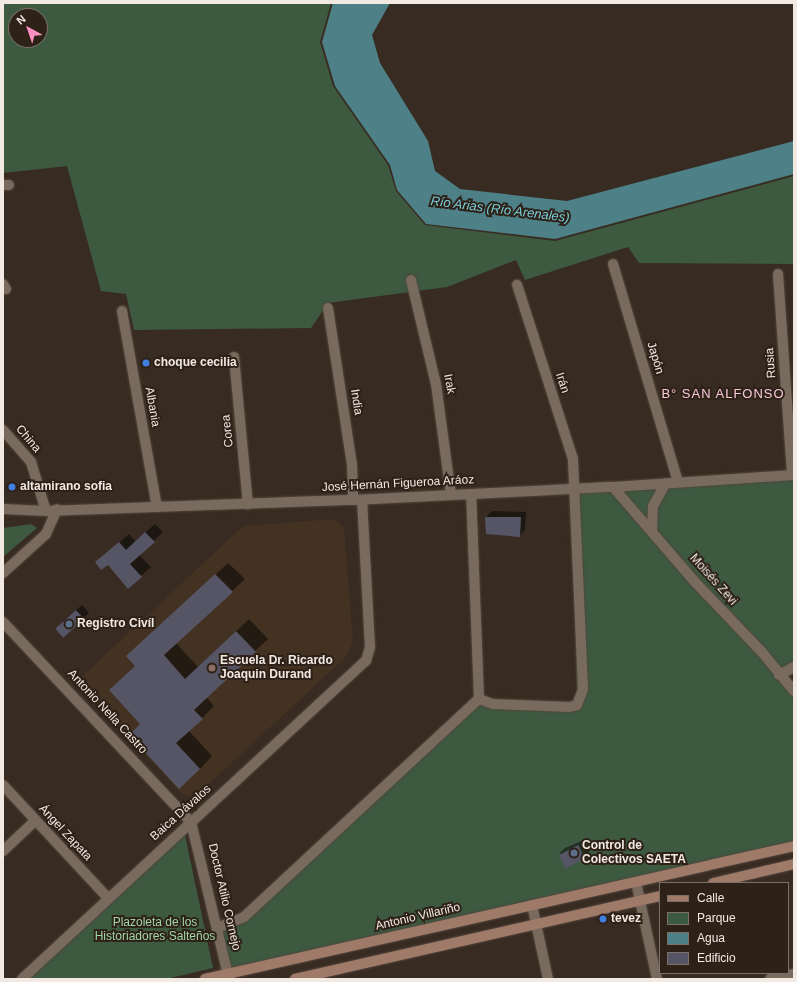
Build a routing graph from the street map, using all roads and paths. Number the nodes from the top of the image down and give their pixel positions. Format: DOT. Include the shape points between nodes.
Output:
graph roads {
  1 [pos="614,264"];
  2 [pos="778,274"];
  3 [pos="411,280"];
  4 [pos="517,285"];
  5 [pos="328,308"];
  6 [pos="122,311"];
  7 [pos="234,356"];
  8 [pos="3,430"];
  9 [pos="793,475"];
  10 [pos="678,482"];
  11 [pos="666,483"];
  12 [pos="613,487"];
  13 [pos="573,489"];
  14 [pos="471,494"];
  15 [pos="451,495"];
  16 [pos="357,500"];
  17 [pos="248,504"];
  18 [pos="157,507"];
  19 [pos="3,509"];
  20 [pos="57,509"];
  21 [pos="46,510"];
  22 [pos="652,532"];
  23 [pos="3,573"];
  24 [pos="3,622"];
  25 [pos="794,667"];
  26 [pos="359,668"];
  27 [pos="779,675"];
  28 [pos="794,691"];
  29 [pos="479,700"];
  30 [pos="3,785"];
  31 [pos="36,820"];
  32 [pos="191,822"];
  33 [pos="794,846"];
  34 [pos="3,851"];
  35 [pos="794,864"];
  36 [pos="636,882"];
  37 [pos="717,882"];
  38 [pos="659,896"];
  39 [pos="108,898"];
  40 [pos="640,900"];
  41 [pos="532,905"];
  42 [pos="536,925"];
  43 [pos="217,928"];
  44 [pos="794,974"];
  45 [pos="229,976"];
  46 [pos="22,979"];
  47 [pos="205,979"];
  48 [pos="295,979"];
  49 [pos="548,979"];
  50 [pos="657,979"];
  51 [pos="770,979"];
  1 -- 10 [label="street, Japón"];
  2 -- 9 [label="street, Rusia"];
  3 -- 15 [label="street, Irak" via="436,384"];
  4 -- 13 [label="street, Irán" via="573,459"];
  5 -- 16 [label="street, India"];
  6 -- 18 [label="street, Albania"];
  7 -- 17 [label="street, Corea"];
  8 -- 21 [label="street, China" via="31,462"];
  9 -- 10 [label="street, José Hernán Figueroa Aráoz"];
  10 -- 11 [label="street, José Hernán Figueroa Aráoz"];
  11 -- 12 [label="street, José Hernán Figueroa Aráoz"];
  11 -- 22 [label="street" via="653,506"];
  12 -- 13 [label="street, José Hernán Figueroa Aráoz"];
  12 -- 22 [label="street, Moisés Zevi"];
  13 -- 14 [label="street, José Hernán Figueroa Aráoz"];
  13 -- 29 [label="street, Irán" via="582,698 577,705 569,708 493,704"];
  14 -- 15 [label="street, José Hernán Figueroa Aráoz"];
  14 -- 29 [label="street"];
  15 -- 16 [label="street, José Hernán Figueroa Aráoz"];
  16 -- 17 [label="street, José Hernán Figueroa Aráoz"];
  16 -- 26 [label="street, India" via="370,647 369,656"];
  17 -- 18 [label="street, José Hernán Figueroa Aráoz"];
  18 -- 20 [label="street, José Hernán Figueroa Aráoz"];
  19 -- 21 [label="street, José Hernán Figueroa Aráoz"];
  20 -- 21 [label="street, José Hernán Figueroa Aráoz"];
  20 -- 23 [label="street" via="46,534"];
  22 -- 27 [label="street, Moisés Zevi" via="695,582 761,651"];
  24 -- 32 [label="street, Antonio Nella Castro"];
  25 -- 27 [label="street"];
  26 -- 32 [label="street, Baica Dávalos"];
  27 -- 28 [label="street, Moisés Zevi"];
  29 -- 43 [label="street" via="244,916"];
  30 -- 31 [label="street, Ángel Zapata"];
  31 -- 34 [label="street"];
  31 -- 39 [label="street, Ángel Zapata"];
  32 -- 39 [label="street, Baica Dávalos"];
  32 -- 43 [label="street, Doctor Atilio Cornejo"];
  33 -- 36 [label="street, Antonio Villariño"];
  35 -- 37 [label="street"];
  36 -- 40 [label="street"];
  36 -- 41 [label="street, Antonio Villariño"];
  38 -- 40 [label="street"];
  39 -- 46 [label="street, Baica Dávalos"];
  40 -- 42 [label="street"];
  40 -- 50 [label="street"];
  41 -- 42 [label="street"];
  41 -- 45 [label="street, Antonio Villariño"];
  42 -- 48 [label="street"];
  42 -- 49 [label="street"];
  43 -- 45 [label="street, Doctor Atilio Cornejo"];
  44 -- 51 [label="street"];
  45 -- 47 [label="street, Antonio Villariño"];
}
